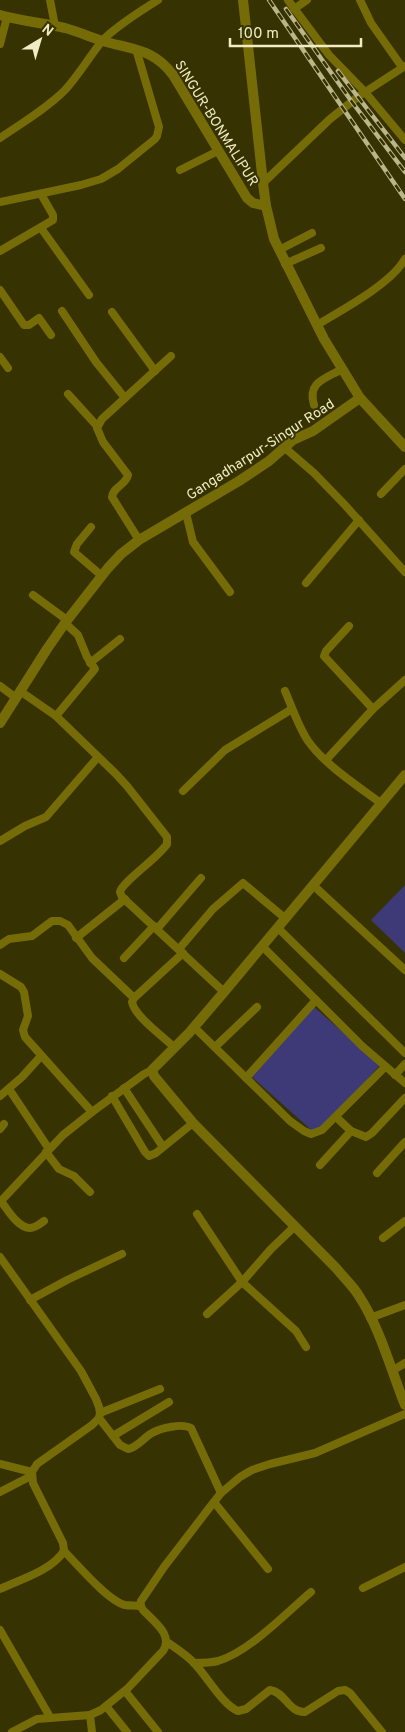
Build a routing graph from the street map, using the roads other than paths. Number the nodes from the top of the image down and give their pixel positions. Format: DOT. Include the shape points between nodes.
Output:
graph roads {
  1 [pos="50,0"];
  2 [pos="158,0"];
  3 [pos="243,0"];
  4 [pos="288,0"];
  5 [pos="308,0"];
  6 [pos="360,0"];
  7 [pos="294,8"];
  8 [pos="4,16"];
  9 [pos="55,26"];
  10 [pos="103,41"];
  11 [pos="0,44"];
  12 [pos="136,49"];
  13 [pos="404,66"];
  14 [pos="365,92"];
  15 [pos="0,138"];
  16 [pos="405,140"];
  17 [pos="218,151"];
  18 [pos="180,170"];
  19 [pos="263,183"];
  20 [pos="41,194"];
  21 [pos="0,202"];
  22 [pos="266,206"];
  23 [pos="41,228"];
  24 [pos="312,232"];
  25 [pos="321,248"];
  26 [pos="0,250"];
  27 [pos="279,250"];
  28 [pos="405,259"];
  29 [pos="285,264"];
  30 [pos="0,290"];
  31 [pos="89,295"];
  32 [pos="62,311"];
  33 [pos="112,312"];
  34 [pos="317,325"];
  35 [pos="51,335"];
  36 [pos="171,356"];
  37 [pos="0,357"];
  38 [pos="8,368"];
  39 [pos="342,369"];
  40 [pos="155,371"];
  41 [pos="68,394"];
  42 [pos="125,398"];
  43 [pos="360,398"];
  44 [pos="314,405"];
  45 [pos="97,426"];
  46 [pos="405,447"];
  47 [pos="285,448"];
  48 [pos="405,469"];
  49 [pos="382,494"];
  50 [pos="186,513"];
  51 [pos="359,520"];
  52 [pos="91,527"];
  53 [pos="139,540"];
  54 [pos="405,572"];
  55 [pos="102,576"];
  56 [pos="306,584"];
  57 [pos="230,592"];
  58 [pos="33,595"];
  59 [pos="66,622"];
  60 [pos="349,626"];
  61 [pos="120,639"];
  62 [pos="90,663"];
  63 [pos="405,680"];
  64 [pos="0,686"];
  65 [pos="285,691"];
  66 [pos="18,694"];
  67 [pos="292,709"];
  68 [pos="373,709"];
  69 [pos="56,716"];
  70 [pos="0,723"];
  71 [pos="98,757"];
  72 [pos="326,760"];
  73 [pos="404,779"];
  74 [pos="183,791"];
  75 [pos="382,804"];
  76 [pos="0,841"];
  77 [pos="201,878"];
  78 [pos="314,886"];
  79 [pos="125,899"];
  80 [pos="286,919"];
  81 [pos="155,928"];
  82 [pos="278,928"];
  83 [pos="76,938"];
  84 [pos="0,945"];
  85 [pos="263,947"];
  86 [pos="181,951"];
  87 [pos="124,958"];
  88 [pos="405,970"];
  89 [pos="0,974"];
  90 [pos="224,992"];
  91 [pos="134,998"];
  92 [pos="316,1000"];
  93 [pos="257,1007"];
  94 [pos="194,1027"];
  95 [pos="215,1047"];
  96 [pos="175,1048"];
  97 [pos="405,1053"];
  98 [pos="41,1056"];
  99 [pos="405,1064"];
  100 [pos="385,1067"];
  101 [pos="152,1070"];
  102 [pos="395,1075"];
  103 [pos="246,1078"];
  104 [pos="405,1083"];
  105 [pos="124,1088"];
  106 [pos="9,1089"];
  107 [pos="0,1096"];
  108 [pos="112,1096"];
  109 [pos="405,1098"];
  110 [pos="92,1112"];
  111 [pos="336,1117"];
  112 [pos="193,1123"];
  113 [pos="351,1131"];
  114 [pos="405,1142"];
  115 [pos="163,1147"];
  116 [pos="48,1150"];
  117 [pos="320,1165"];
  118 [pos="377,1174"];
  119 [pos="90,1192"];
  120 [pos="0,1201"];
  121 [pos="197,1214"];
  122 [pos="44,1221"];
  123 [pos="405,1221"];
  124 [pos="294,1227"];
  125 [pos="383,1238"];
  126 [pos="122,1254"];
  127 [pos="0,1258"];
  128 [pos="242,1282"];
  129 [pos="30,1300"];
  130 [pos="405,1305"];
  131 [pos="207,1314"];
  132 [pos="370,1318"];
  133 [pos="306,1347"];
  134 [pos="405,1363"];
  135 [pos="392,1371"];
  136 [pos="160,1389"];
  137 [pos="169,1402"];
  138 [pos="405,1405"];
  139 [pos="405,1414"];
  140 [pos="99,1415"];
  141 [pos="113,1436"];
  142 [pos="0,1464"];
  143 [pos="32,1474"];
  144 [pos="0,1492"];
  145 [pos="221,1493"];
  146 [pos="214,1502"];
  147 [pos="64,1551"];
  148 [pos="405,1566"];
  149 [pos="268,1569"];
  150 [pos="363,1588"];
  151 [pos="0,1589"];
  152 [pos="311,1592"];
  153 [pos="141,1606"];
  154 [pos="0,1630"];
  155 [pos="167,1642"];
  156 [pos="194,1663"];
  157 [pos="125,1691"];
  158 [pos="106,1706"];
  159 [pos="90,1715"];
  160 [pos="50,1717"];
  161 [pos="12,1732"];
  162 [pos="92,1732"];
  163 [pos="127,1732"];
  164 [pos="158,1732"];
  165 [pos="382,1732"];
  1 -- 9 [label="street"];
  2 -- 10 [label="street"];
  3 -- 19 [label="street"];
  4 -- 7 [label="street"];
  5 -- 7 [label="street"];
  6 -- 13 [label="street" via="371,23"];
  7 -- 14 [label="street" via="326,51"];
  8 -- 9 [label="street, SINGUR-BONMALIPUR"];
  8 -- 11 [label="street"];
  9 -- 10 [label="street, SINGUR-BONMALIPUR"];
  10 -- 12 [label="street, SINGUR-BONMALIPUR"];
  10 -- 15 [label="street" via="64,91"];
  12 -- 17 [label="street, SINGUR-BONMALIPUR" via="151,54 164,64"];
  12 -- 20 [label="street" via="159,127 157,136 109,175"];
  13 -- 14 [label="street"];
  14 -- 16 [label="street"];
  14 -- 19 [label="street" via="330,119"];
  17 -- 18 [label="street"];
  17 -- 22 [label="street, SINGUR-BONMALIPUR" via="247,198"];
  19 -- 22 [label="street"];
  20 -- 21 [label="street"];
  20 -- 23 [label="street" via="54,217 52,222"];
  22 -- 27 [label="street"];
  23 -- 26 [label="street"];
  23 -- 31 [label="street"];
  24 -- 27 [label="street"];
  25 -- 29 [label="street"];
  27 -- 29 [label="street"];
  28 -- 34 [label="street" via="396,271 364,296"];
  29 -- 34 [label="street"];
  30 -- 35 [label="street" via="22,324 26,326 39,318"];
  32 -- 42 [label="street"];
  33 -- 40 [label="street"];
  34 -- 39 [label="street"];
  36 -- 40 [label="street"];
  37 -- 38 [label="street"];
  39 -- 43 [label="street"];
  39 -- 44 [label="street" via="315,386 312,393"];
  40 -- 42 [label="street"];
  41 -- 45 [label="street"];
  42 -- 45 [label="street"];
  43 -- 46 [label="street"];
  43 -- 47 [label="street, Gangadharpur-Singur Road"];
  45 -- 53 [label="street" via="103,442 128,475 112,497"];
  47 -- 50 [label="street, Gangadharpur-Singur Road"];
  47 -- 51 [label="street"];
  48 -- 49 [label="street"];
  50 -- 53 [label="street, Gangadharpur-Singur Road"];
  50 -- 57 [label="street" via="193,542"];
  51 -- 54 [label="street"];
  51 -- 56 [label="street"];
  52 -- 55 [label="street" via="74,552"];
  53 -- 55 [label="street, Gangadharpur-Singur Road"];
  55 -- 59 [label="street, Gangadharpur-Singur Road"];
  58 -- 59 [label="street"];
  59 -- 62 [label="street" via="78,635"];
  59 -- 66 [label="street, Gangadharpur-Singur Road"];
  60 -- 68 [label="street" via="324,656"];
  61 -- 62 [label="street"];
  62 -- 69 [label="street" via="95,671"];
  63 -- 68 [label="street"];
  64 -- 66 [label="street"];
  65 -- 67 [label="street"];
  66 -- 69 [label="street"];
  66 -- 70 [label="street, Gangadharpur-Singur Road"];
  67 -- 72 [label="street" via="306,739"];
  67 -- 74 [label="street" via="225,750"];
  68 -- 72 [label="street"];
  69 -- 71 [label="street"];
  71 -- 76 [label="street" via="46,817"];
  71 -- 79 [label="street" via="128,786 168,839 156,857 121,888"];
  72 -- 75 [label="street"];
  73 -- 75 [label="street"];
  75 -- 78 [label="street"];
  77 -- 81 [label="street"];
  78 -- 80 [label="street"];
  78 -- 88 [label="street"];
  79 -- 81 [label="street"];
  79 -- 83 [label="street"];
  80 -- 82 [label="street"];
  80 -- 86 [label="street" via="243,882 213,909"];
  81 -- 86 [label="street"];
  81 -- 87 [label="street"];
  82 -- 85 [label="street"];
  82 -- 97 [label="street"];
  83 -- 84 [label="street" via="64,922 52,921 32,936 10,939"];
  83 -- 91 [label="street" via="95,962"];
  85 -- 90 [label="street"];
  85 -- 92 [label="street"];
  86 -- 90 [label="street"];
  86 -- 91 [label="street"];
  89 -- 98 [label="street" via="24,992 28,1016 23,1032"];
  90 -- 94 [label="street"];
  91 -- 96 [label="street" via="135,1010"];
  92 -- 100 [label="street"];
  92 -- 103 [label="street"];
  93 -- 95 [label="street"];
  94 -- 95 [label="street"];
  94 -- 96 [label="street"];
  95 -- 103 [label="street"];
  96 -- 101 [label="street"];
  98 -- 106 [label="street"];
  98 -- 110 [label="street"];
  99 -- 102 [label="street"];
  100 -- 102 [label="street"];
  100 -- 111 [label="street"];
  101 -- 105 [label="street"];
  101 -- 112 [label="street"];
  102 -- 104 [label="street"];
  103 -- 111 [label="street" via="307,1133 318,1133"];
  105 -- 108 [label="street"];
  105 -- 115 [label="street"];
  106 -- 107 [label="street"];
  106 -- 116 [label="street"];
  108 -- 110 [label="street"];
  108 -- 115 [label="street" via="145,1152 153,1155"];
  109 -- 113 [label="street" via="368,1136"];
  110 -- 116 [label="street"];
  111 -- 113 [label="street"];
  112 -- 115 [label="street"];
  112 -- 124 [label="street"];
  113 -- 117 [label="street"];
  114 -- 118 [label="street"];
  116 -- 119 [label="street" via="59,1169 74,1176"];
  116 -- 120 [label="street"];
  120 -- 122 [label="street" via="24,1226 32,1228"];
  121 -- 128 [label="street"];
  123 -- 125 [label="street"];
  124 -- 128 [label="street"];
  124 -- 132 [label="street" via="348,1281"];
  126 -- 129 [label="street"];
  127 -- 129 [label="street"];
  128 -- 131 [label="street"];
  128 -- 133 [label="street" via="296,1331"];
  129 -- 140 [label="street" via="80,1371 100,1407"];
  130 -- 132 [label="street"];
  132 -- 135 [label="street"];
  134 -- 135 [label="street"];
  135 -- 138 [label="street"];
  136 -- 140 [label="street"];
  137 -- 141 [label="street"];
  139 -- 145 [label="street" via="316,1453 252,1470"];
  140 -- 141 [label="street"];
  140 -- 143 [label="street" via="92,1425 37,1464"];
  141 -- 145 [label="street" via="124,1448 132,1448 153,1432 184,1426 191,1428"];
  142 -- 143 [label="street"];
  143 -- 144 [label="street"];
  143 -- 147 [label="street" via="33,1483"];
  145 -- 146 [label="street"];
  146 -- 149 [label="street"];
  146 -- 153 [label="street" via="143,1597"];
  147 -- 151 [label="street" via="42,1569"];
  147 -- 153 [label="street" via="106,1593 123,1605"];
  148 -- 150 [label="street"];
  152 -- 156 [label="street" via="239,1650 220,1660"];
  153 -- 155 [label="street" via="164,1633"];
  154 -- 160 [label="street"];
  155 -- 156 [label="street"];
  155 -- 157 [label="street" via="163,1651"];
  156 -- 165 [label="street" via="228,1705 238,1711 246,1709 270,1690 278,1693 294,1709 305,1712 345,1690"];
  157 -- 158 [label="street"];
  157 -- 164 [label="street"];
  158 -- 159 [label="street"];
  158 -- 163 [label="street"];
  159 -- 160 [label="street"];
  159 -- 162 [label="street"];
  160 -- 161 [label="street" via="29,1722"];
}
